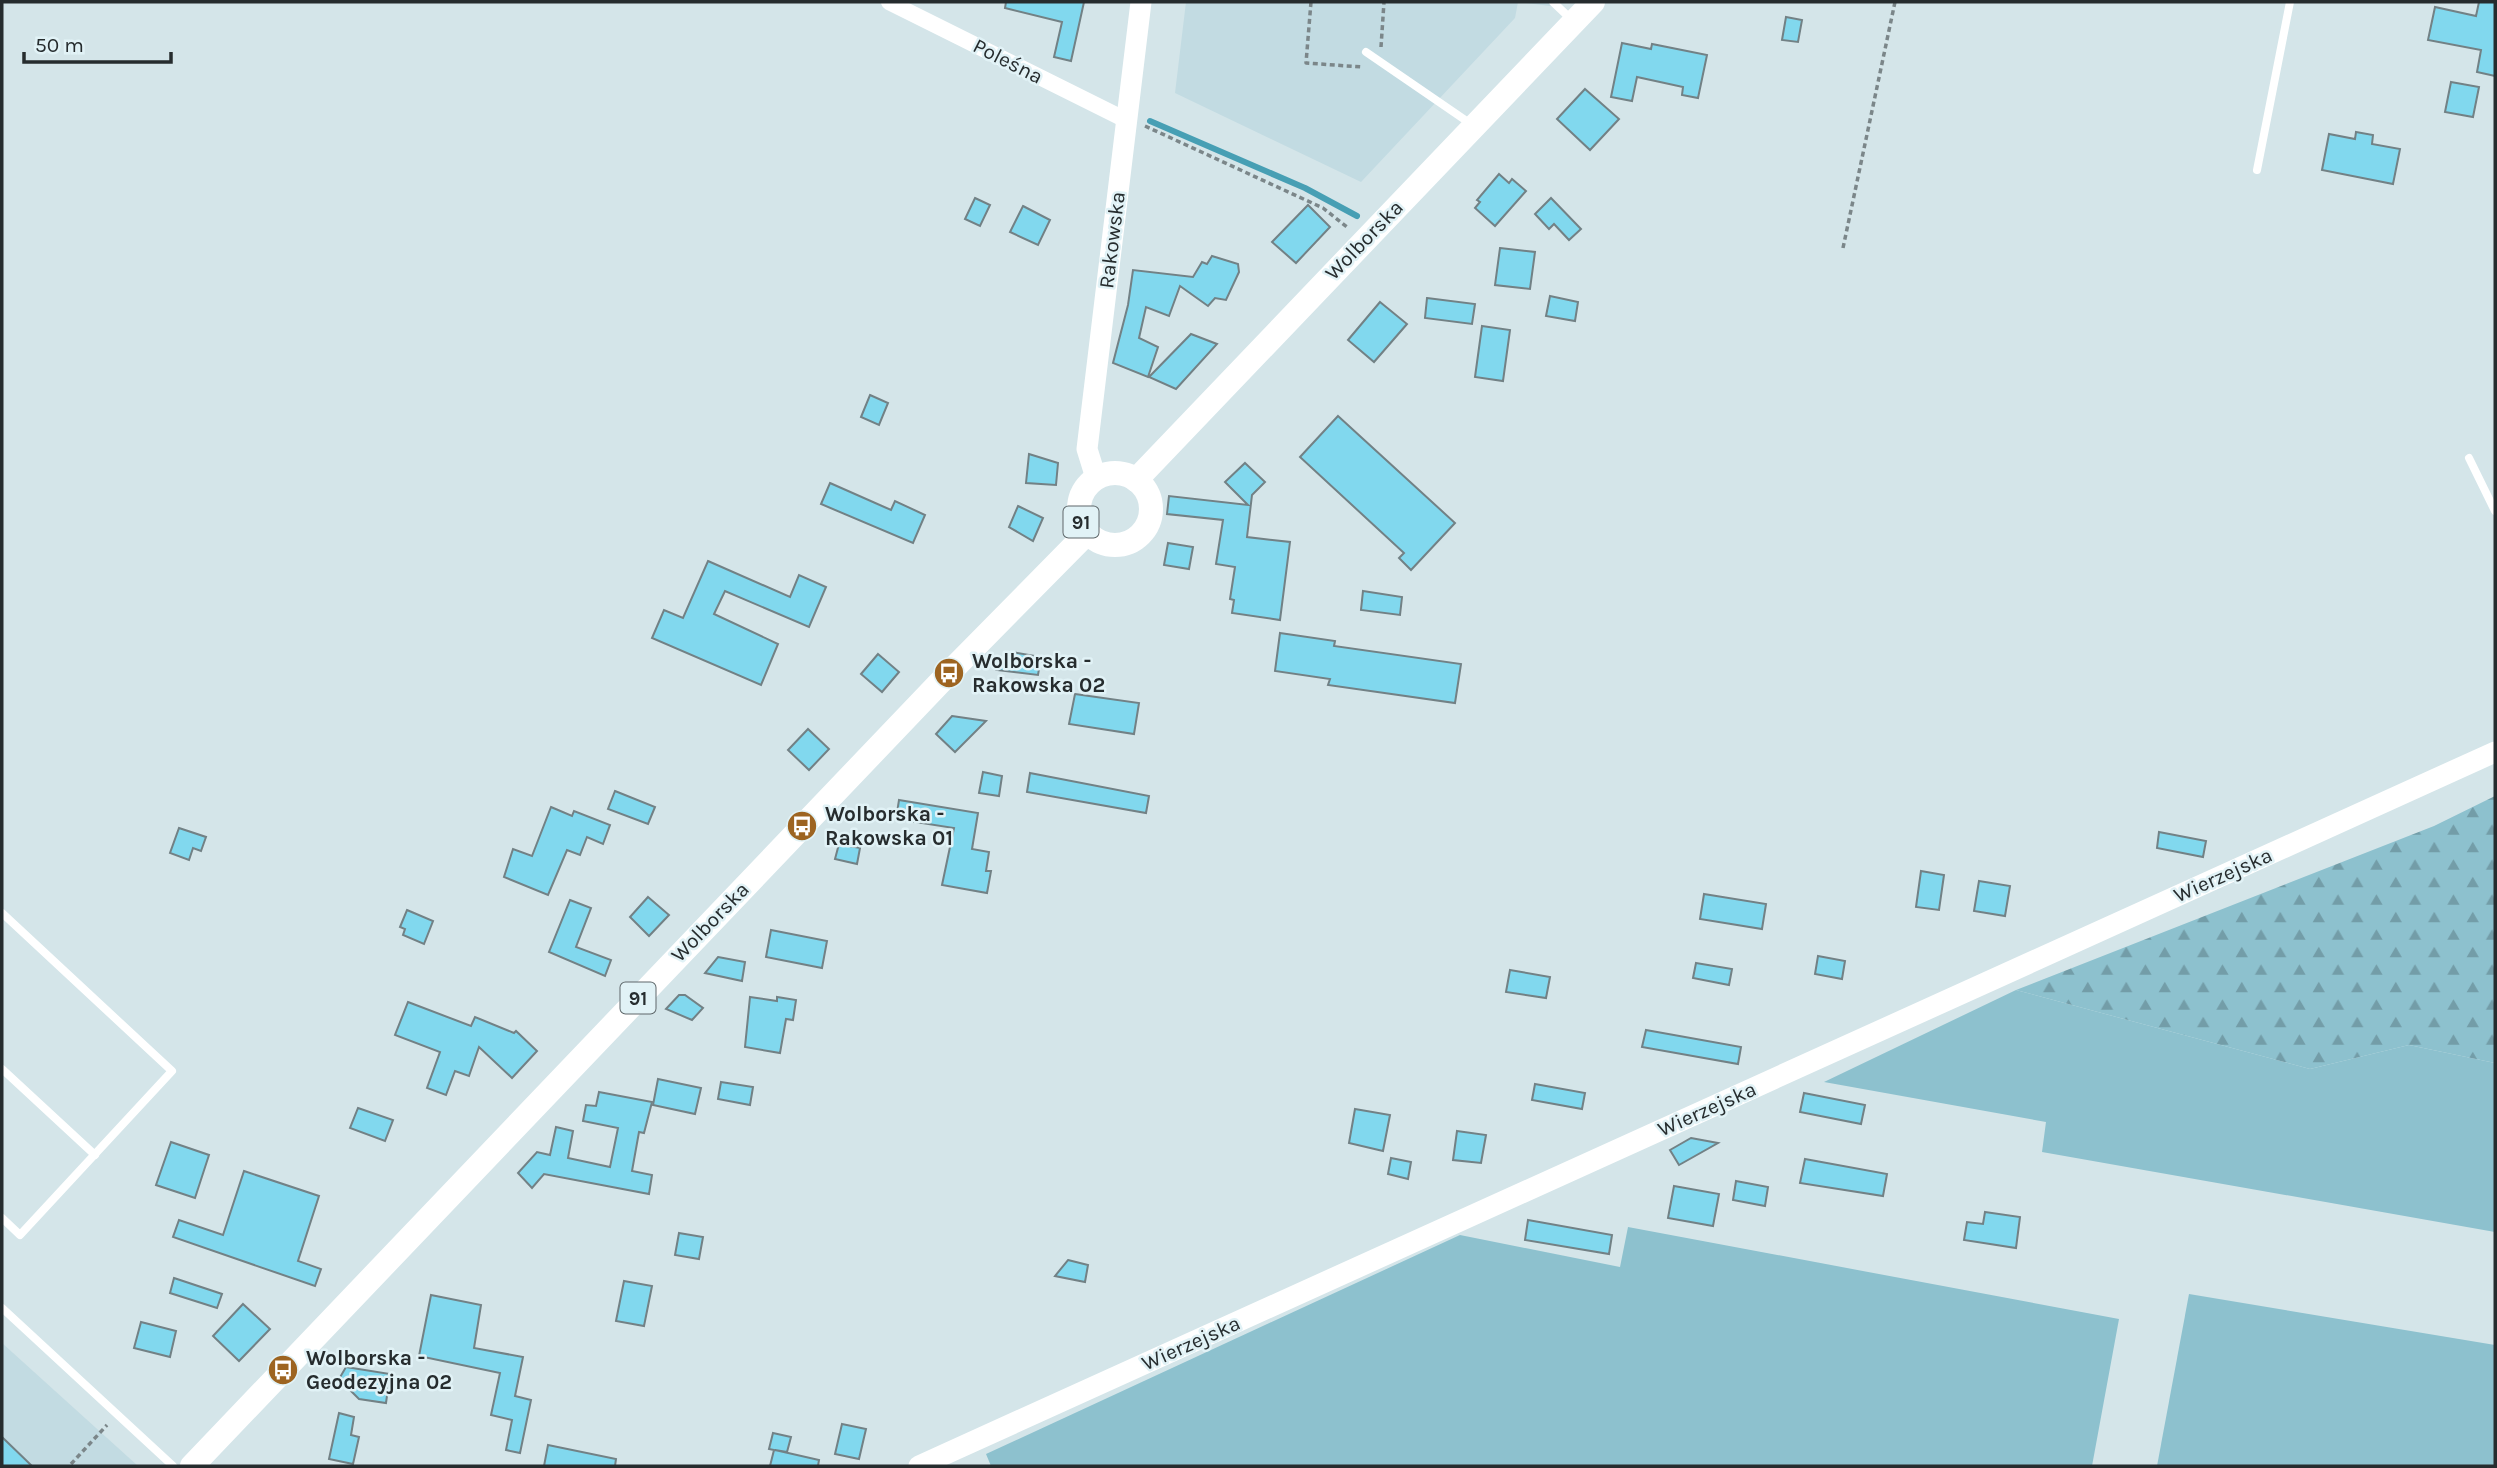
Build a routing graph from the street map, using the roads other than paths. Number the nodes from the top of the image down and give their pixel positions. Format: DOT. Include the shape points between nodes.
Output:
graph roads {
  1 [pos="889,2"];
  2 [pos="1141,2"];
  3 [pos="1553,2"];
  4 [pos="1593,2"];
  5 [pos="2290,2"];
  6 [pos="1574,22"];
  7 [pos="1366,52"];
  8 [pos="1126,120"];
  9 [pos="1474,126"];
  10 [pos="2257,170"];
  11 [pos="2469,458"];
  12 [pos="1096,478"];
  13 [pos="1136,480"];
  14 [pos="2495,482"];
  15 [pos="2485,488"];
  16 [pos="2495,511"];
  17 [pos="1087,533"];
  18 [pos="2495,752"];
  19 [pos="2,913"];
  20 [pos="2,1069"];
  21 [pos="94,1155"];
  22 [pos="2,1218"];
  23 [pos="2,1308"];
  24 [pos="947,1460"];
  25 [pos="173,1466"];
  26 [pos="192,1466"];
  27 [pos="919,1466"];
  1 -- 8 [label="street, Poleśna"];
  2 -- 8 [label="street, Rakowska / 91"];
  3 -- 6 [label="lane"];
  4 -- 6 [label="main road, Wolborska"];
  5 -- 10 [label="lane"];
  6 -- 9 [label="main road, Wolborska"];
  7 -- 9 [label="lane"];
  8 -- 12 [label="street, Rakowska / 91" via="1087,449"];
  9 -- 13 [label="main road, Wolborska"];
  11 -- 15 [label="lane"];
  12 -- 13 [label="main road, 91" via="1121,473"];
  12 -- 17 [label="main road, 91" via="1079,503 1078,514"];
  13 -- 17 [label="main road, 91" via="1151,506 1141,534 1113,545"];
  14 -- 15 [label="lane"];
  15 -- 16 [label="lane"];
  17 -- 26 [label="main road, Wolborska / 91"];
  18 -- 24 [label="street, Wierzejska"];
  19 -- 21 [label="lane" via="172,1071"];
  20 -- 21 [label="lane"];
  21 -- 22 [label="lane" via="20,1235"];
  23 -- 25 [label="lane"];
  24 -- 27 [label="street, Wierzejska"];
}
